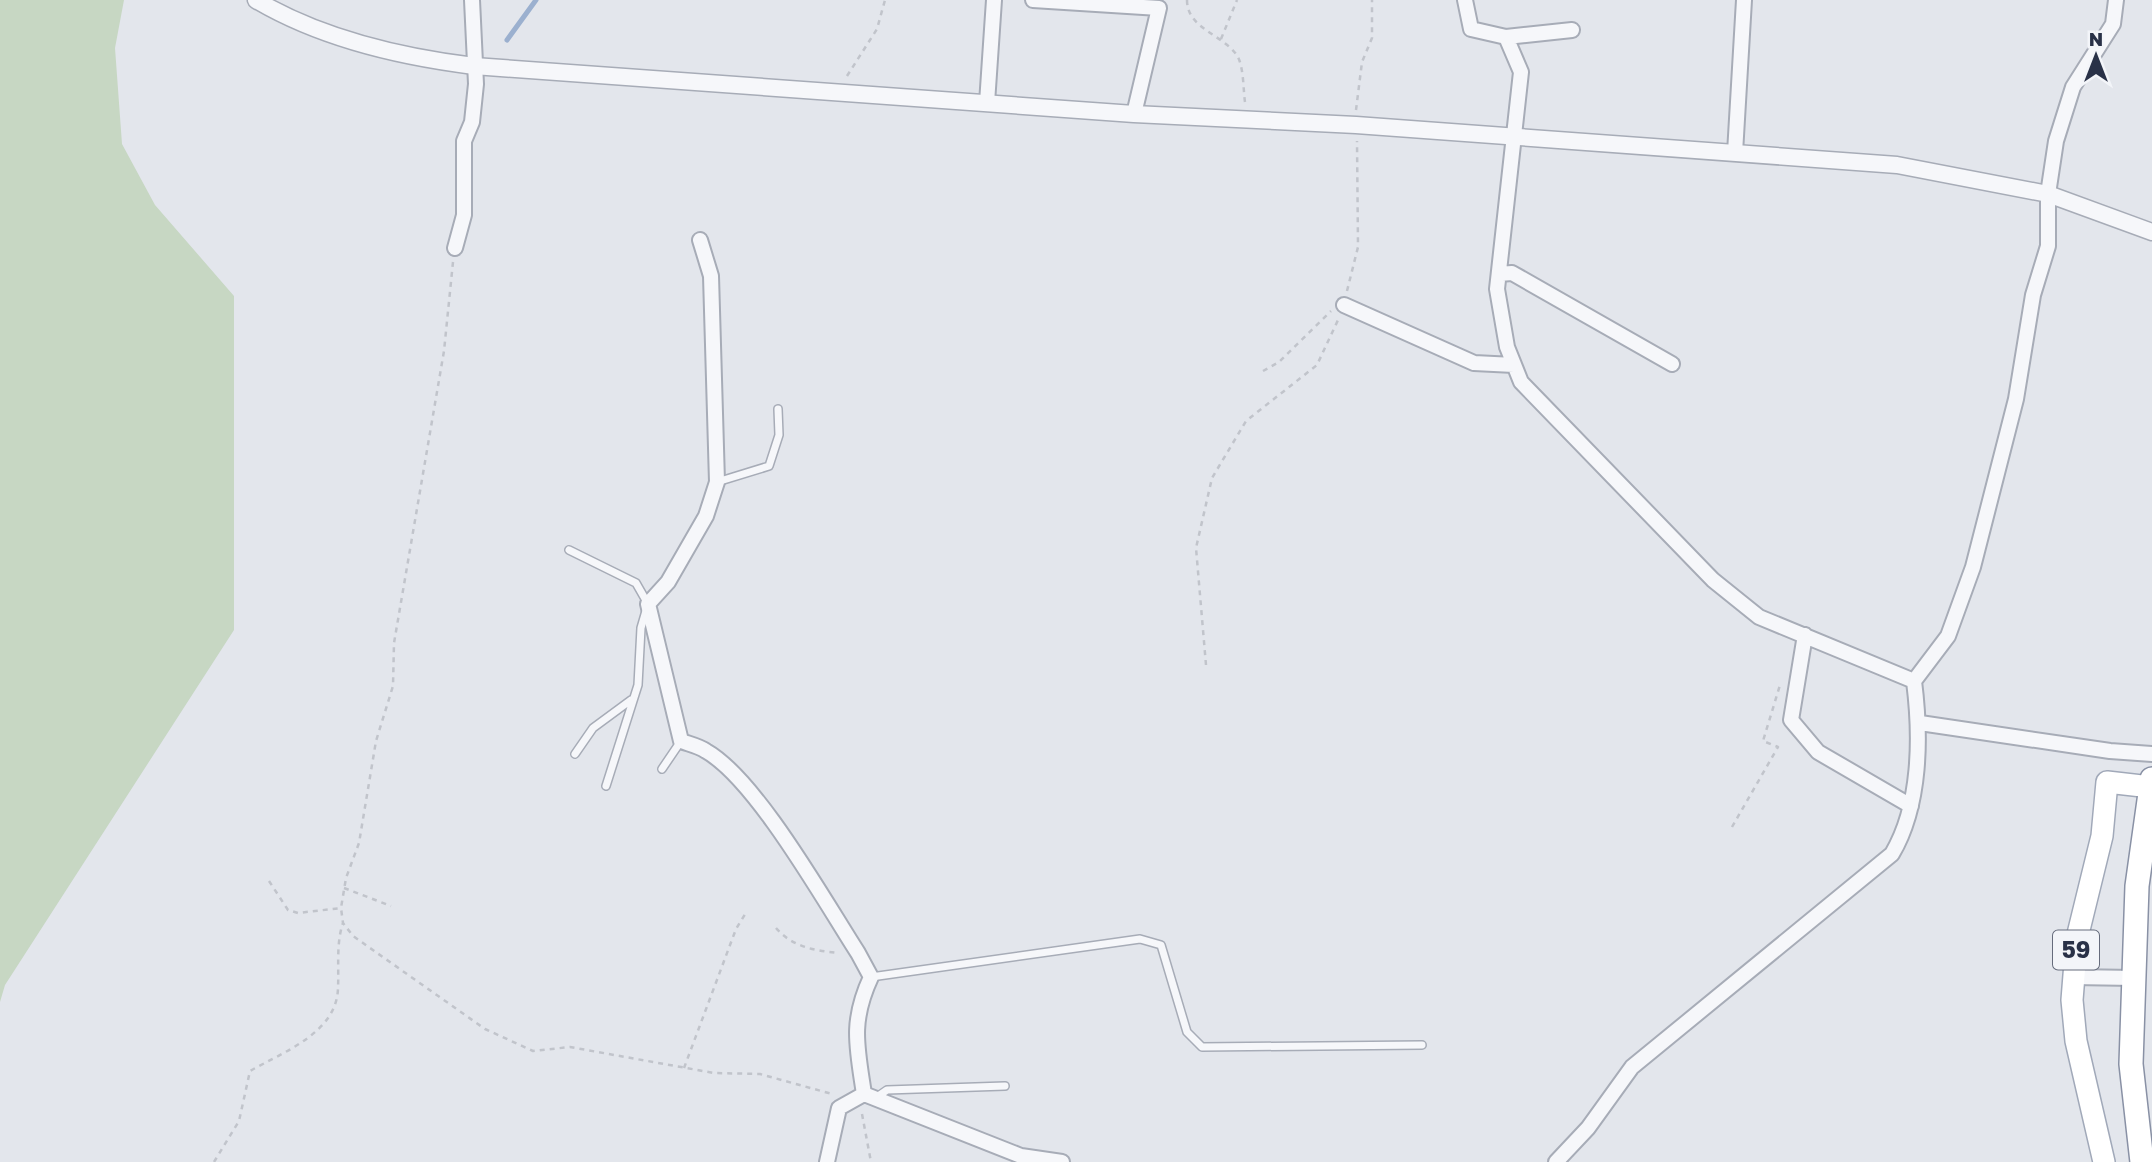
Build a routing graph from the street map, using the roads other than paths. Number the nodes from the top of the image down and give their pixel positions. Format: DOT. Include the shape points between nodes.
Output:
graph roads {
  1 [pos="256,0"];
  2 [pos="472,0"];
  3 [pos="994,0"];
  4 [pos="1033,0"];
  5 [pos="1465,0"];
  6 [pos="1744,0"];
  7 [pos="2116,0"];
  8 [pos="1160,4"];
  9 [pos="1572,30"];
  10 [pos="1506,37"];
  11 [pos="474,66"];
  12 [pos="987,103"];
  13 [pos="1134,114"];
  14 [pos="1512,137"];
  15 [pos="1735,153"];
  16 [pos="2048,194"];
  17 [pos="2152,232"];
  18 [pos="700,240"];
  19 [pos="455,248"];
  20 [pos="1499,274"];
  21 [pos="1344,305"];
  22 [pos="1672,364"];
  23 [pos="1514,365"];
  24 [pos="778,409"];
  25 [pos="717,482"];
  26 [pos="569,550"];
  27 [pos="648,604"];
  28 [pos="1805,635"];
  29 [pos="1914,681"];
  30 [pos="631,699"];
  31 [pos="1920,723"];
  32 [pos="681,741"];
  33 [pos="575,754"];
  34 [pos="2152,754"];
  35 [pos="662,769"];
  36 [pos="2151,783"];
  37 [pos="606,786"];
  38 [pos="1911,806"];
  39 [pos="871,977"];
  40 [pos="2073,977"];
  41 [pos="2134,978"];
  42 [pos="1422,1045"];
  43 [pos="1006,1086"];
  44 [pos="869,1097"];
  45 [pos="827,1162"];
  46 [pos="1062,1162"];
  47 [pos="1556,1162"];
  48 [pos="2104,1162"];
  49 [pos="2142,1162"];
  1 -- 11 [label="street" via="337,35 415,58"];
  2 -- 11 [label="street"];
  3 -- 12 [label="street"];
  4 -- 8 [label="street"];
  5 -- 10 [label="street" via="1471,29"];
  6 -- 15 [label="street"];
  7 -- 16 [label="street" via="2113,24 2073,88 2056,141"];
  8 -- 13 [label="street"];
  9 -- 10 [label="street"];
  10 -- 14 [label="street" via="1521,72"];
  11 -- 12 [label="street"];
  11 -- 19 [label="street" via="476,84 464,141 464,215"];
  12 -- 13 [label="street"];
  13 -- 14 [label="street"];
  14 -- 15 [label="street"];
  14 -- 20 [label="street"];
  15 -- 16 [label="street" via="1897,165"];
  16 -- 17 [label="street"];
  16 -- 29 [label="street" via="2048,246 2033,295 2016,400 1973,568 1948,636"];
  18 -- 25 [label="street" via="711,276"];
  20 -- 22 [label="street" via="1512,273"];
  20 -- 23 [label="street" via="1497,289"];
  21 -- 23 [label="street" via="1474,363"];
  23 -- 28 [label="street" via="1521,382 1713,580 1759,617"];
  24 -- 25 [label="lane" via="779,435 769,466"];
  25 -- 27 [label="street" via="706,516 668,582"];
  26 -- 27 [label="lane" via="636,583"];
  27 -- 30 [label="lane" via="641,628 638,685"];
  27 -- 32 [label="street"];
  28 -- 29 [label="street"];
  28 -- 38 [label="street" via="1791,720 1818,752"];
  29 -- 31 [label="street"];
  30 -- 33 [label="lane" via="593,728"];
  30 -- 37 [label="lane" via="630,717"];
  31 -- 34 [label="street"];
  31 -- 38 [label="street"];
  32 -- 35 [label="lane"];
  32 -- 39 [label="street" via="708,751 766,812"];
  36 -- 40 [label="main road, 59" via="2107,782 2102,836 2077,938"];
  36 -- 41 [label="highway" via="2137,886"];
  38 -- 47 [label="street" via="1904,834 1892,854 1632,1067 1588,1128"];
  39 -- 42 [label="lane" via="1140,939 1161,945 1187,1032 1202,1047"];
  39 -- 44 [label="street" via="858,1005 857,1045"];
  40 -- 41 [label="street"];
  40 -- 48 [label="main road, 59" via="2076,1041"];
  41 -- 49 [label="highway" via="2131,1064"];
  43 -- 44 [label="lane" via="887,1090"];
  44 -- 45 [label="street" via="839,1108"];
  44 -- 46 [label="street" via="1021,1156"];
}
